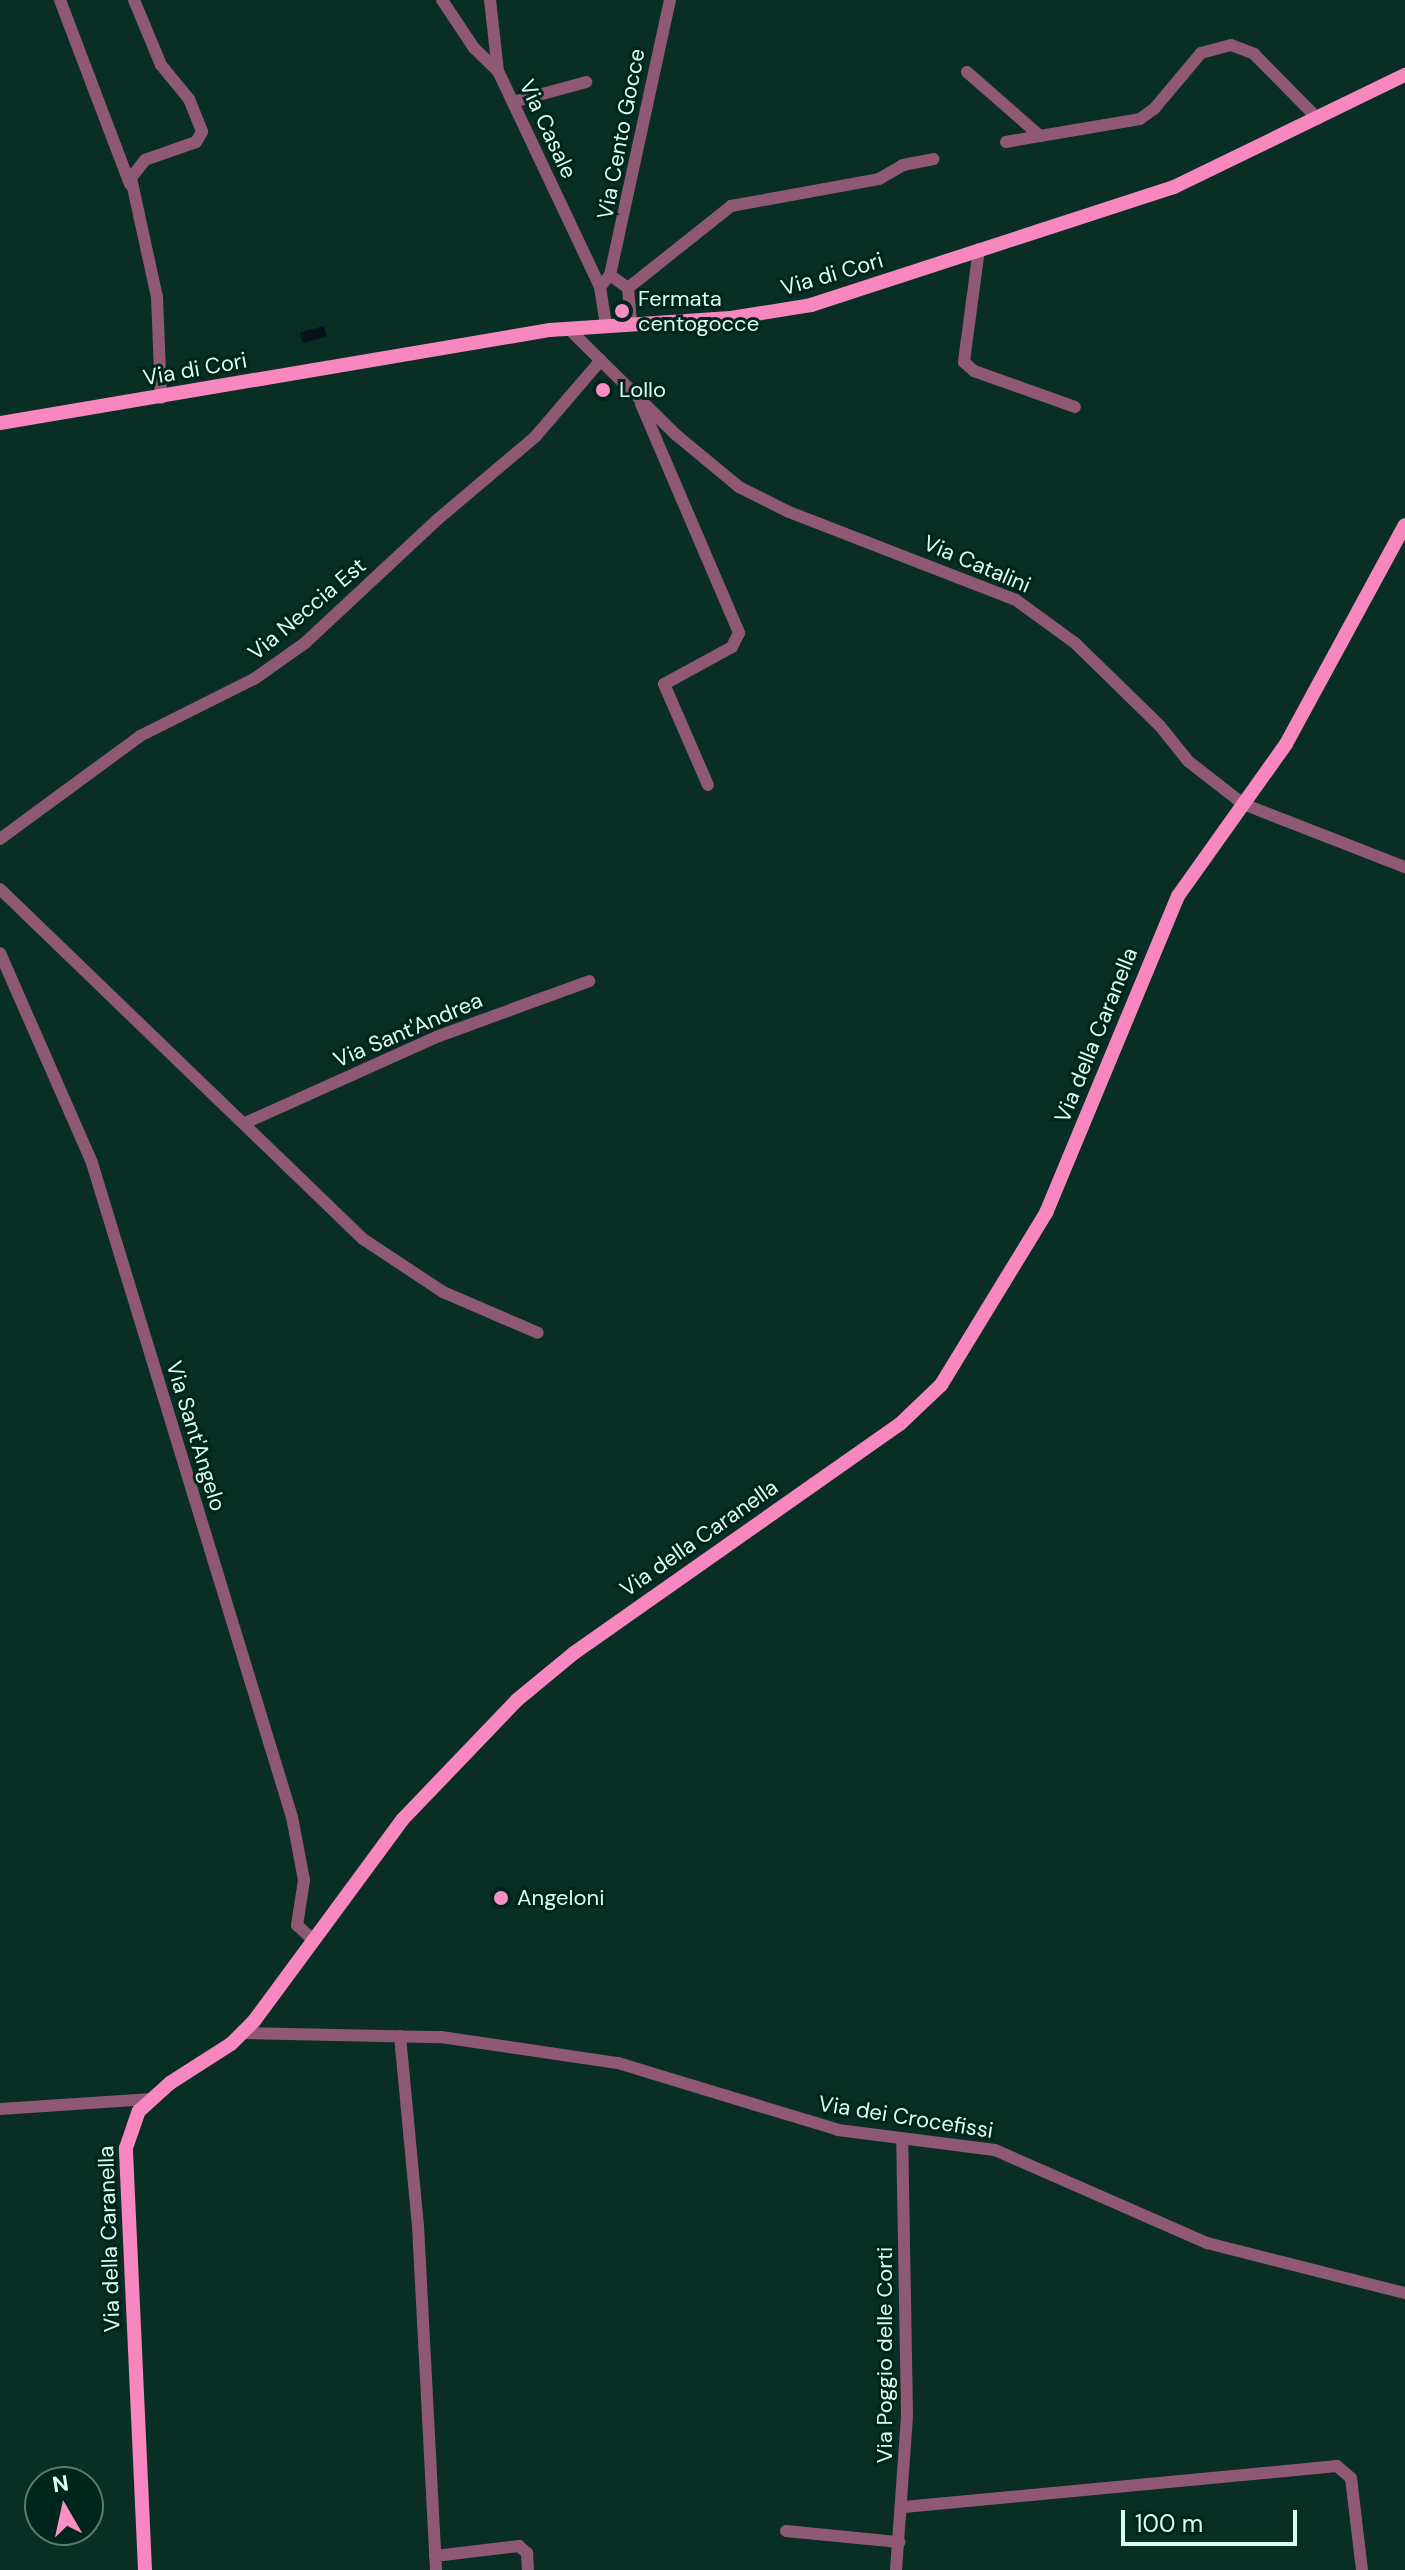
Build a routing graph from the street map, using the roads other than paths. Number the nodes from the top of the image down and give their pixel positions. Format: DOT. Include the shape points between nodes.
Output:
graph roads {
  1 [pos="60,0"];
  2 [pos="134,0"];
  3 [pos="442,0"];
  4 [pos="490,0"];
  5 [pos="670,0"];
  6 [pos="498,71"];
  7 [pos="967,72"];
  8 [pos="1405,75"];
  9 [pos="586,82"];
  10 [pos="513,102"];
  11 [pos="1318,119"];
  12 [pos="1040,136"];
  13 [pos="1006,142"];
  14 [pos="933,159"];
  15 [pos="130,184"];
  16 [pos="979,249"];
  17 [pos="610,275"];
  18 [pos="600,287"];
  19 [pos="628,288"];
  20 [pos="631,324"];
  21 [pos="606,325"];
  22 [pos="568,328"];
  23 [pos="601,360"];
  24 [pos="638,397"];
  25 [pos="161,398"];
  26 [pos="1075,407"];
  27 [pos="0,423"];
  28 [pos="1405,525"];
  29 [pos="708,785"];
  30 [pos="1243,804"];
  31 [pos="0,839"];
  32 [pos="1405,867"];
  33 [pos="0,889"];
  34 [pos="0,953"];
  35 [pos="589,981"];
  36 [pos="245,1123"];
  37 [pos="538,1333"];
  38 [pos="311,1938"];
  39 [pos="242,2033"];
  40 [pos="400,2036"];
  41 [pos="149,2099"];
  42 [pos="0,2109"];
  43 [pos="902,2139"];
  44 [pos="1405,2293"];
  45 [pos="904,2507"];
  46 [pos="786,2531"];
  47 [pos="899,2542"];
  48 [pos="436,2563"];
  49 [pos="145,2570"];
  50 [pos="528,2570"];
  51 [pos="896,2570"];
  52 [pos="1362,2570"];
  1 -- 15 [label="street"];
  2 -- 15 [label="street" via="161,65 189,99 202,132 198,141 141,163"];
  3 -- 6 [label="street, Via Casale" via="474,48"];
  4 -- 6 [label="street"];
  5 -- 17 [label="street, Via Cento Gocce"];
  6 -- 10 [label="street, Via Casale"];
  7 -- 12 [label="street"];
  8 -- 11 [label="main road, Via di Cori"];
  9 -- 10 [label="street"];
  10 -- 18 [label="street, Via Casale"];
  11 -- 12 [label="street" via="1254,54 1222,44 1198,55 1143,117"];
  11 -- 16 [label="main road, Via di Cori" via="1174,187"];
  12 -- 13 [label="street"];
  14 -- 19 [label="street" via="903,165 876,179 731,206"];
  15 -- 25 [label="street" via="157,297"];
  16 -- 20 [label="main road, Via di Cori" via="793,310"];
  16 -- 26 [label="street" via="963,347 966,365"];
  17 -- 18 [label="street"];
  17 -- 19 [label="street"];
  18 -- 21 [label="street, Via Casale"];
  19 -- 20 [label="street"];
  20 -- 21 [label="main road, Via di Cori"];
  21 -- 22 [label="main road, Via di Cori"];
  22 -- 23 [label="street, Via Catalini"];
  22 -- 25 [label="main road, Via di Cori"];
  23 -- 24 [label="street, Via Catalini"];
  23 -- 31 [label="street, Via Neccia Est" via="535,437 305,643 254,679 145,732"];
  24 -- 29 [label="street" via="739,633 732,647 664,684"];
  24 -- 30 [label="street, Via Catalini" via="708,463 754,495 1029,608 1091,658 1188,761"];
  25 -- 27 [label="main road, Via di Cori"];
  28 -- 30 [label="main road, Via della Caranella" via="1289,739"];
  30 -- 32 [label="street, Via Catalini"];
  30 -- 38 [label="main road, Via della Caranella" via="1204,853 1172,909 1046,1213 941,1385 900,1424 530,1688 420,1799"];
  33 -- 36 [label="street"];
  34 -- 38 [label="street, Via Sant'Angelo" via="89,1153 292,1817 304,1880 297,1925"];
  35 -- 36 [label="street, Via Sant'Andrea" via="439,1036"];
  36 -- 37 [label="street" via="380,1251 443,1292"];
  38 -- 39 [label="main road, Via della Caranella"];
  39 -- 40 [label="street, Via dei Crocefissi"];
  39 -- 41 [label="main road, Via della Caranella"];
  40 -- 43 [label="street, Via dei Crocefissi" via="618,2063 814,2124"];
  40 -- 48 [label="street" via="418,2226"];
  41 -- 42 [label="street"];
  41 -- 49 [label="main road, Via della Caranella" via="126,2143"];
  43 -- 44 [label="street, Via dei Crocefissi" via="999,2151 1207,2243"];
  43 -- 45 [label="street, Via Poggio delle Corti"];
  45 -- 47 [label="street, Via Poggio delle Corti"];
  45 -- 52 [label="street" via="1337,2466 1351,2478"];
  46 -- 47 [label="street"];
  47 -- 51 [label="street, Via Poggio delle Corti"];
  48 -- 50 [label="street" via="519,2546 527,2553"];
}
